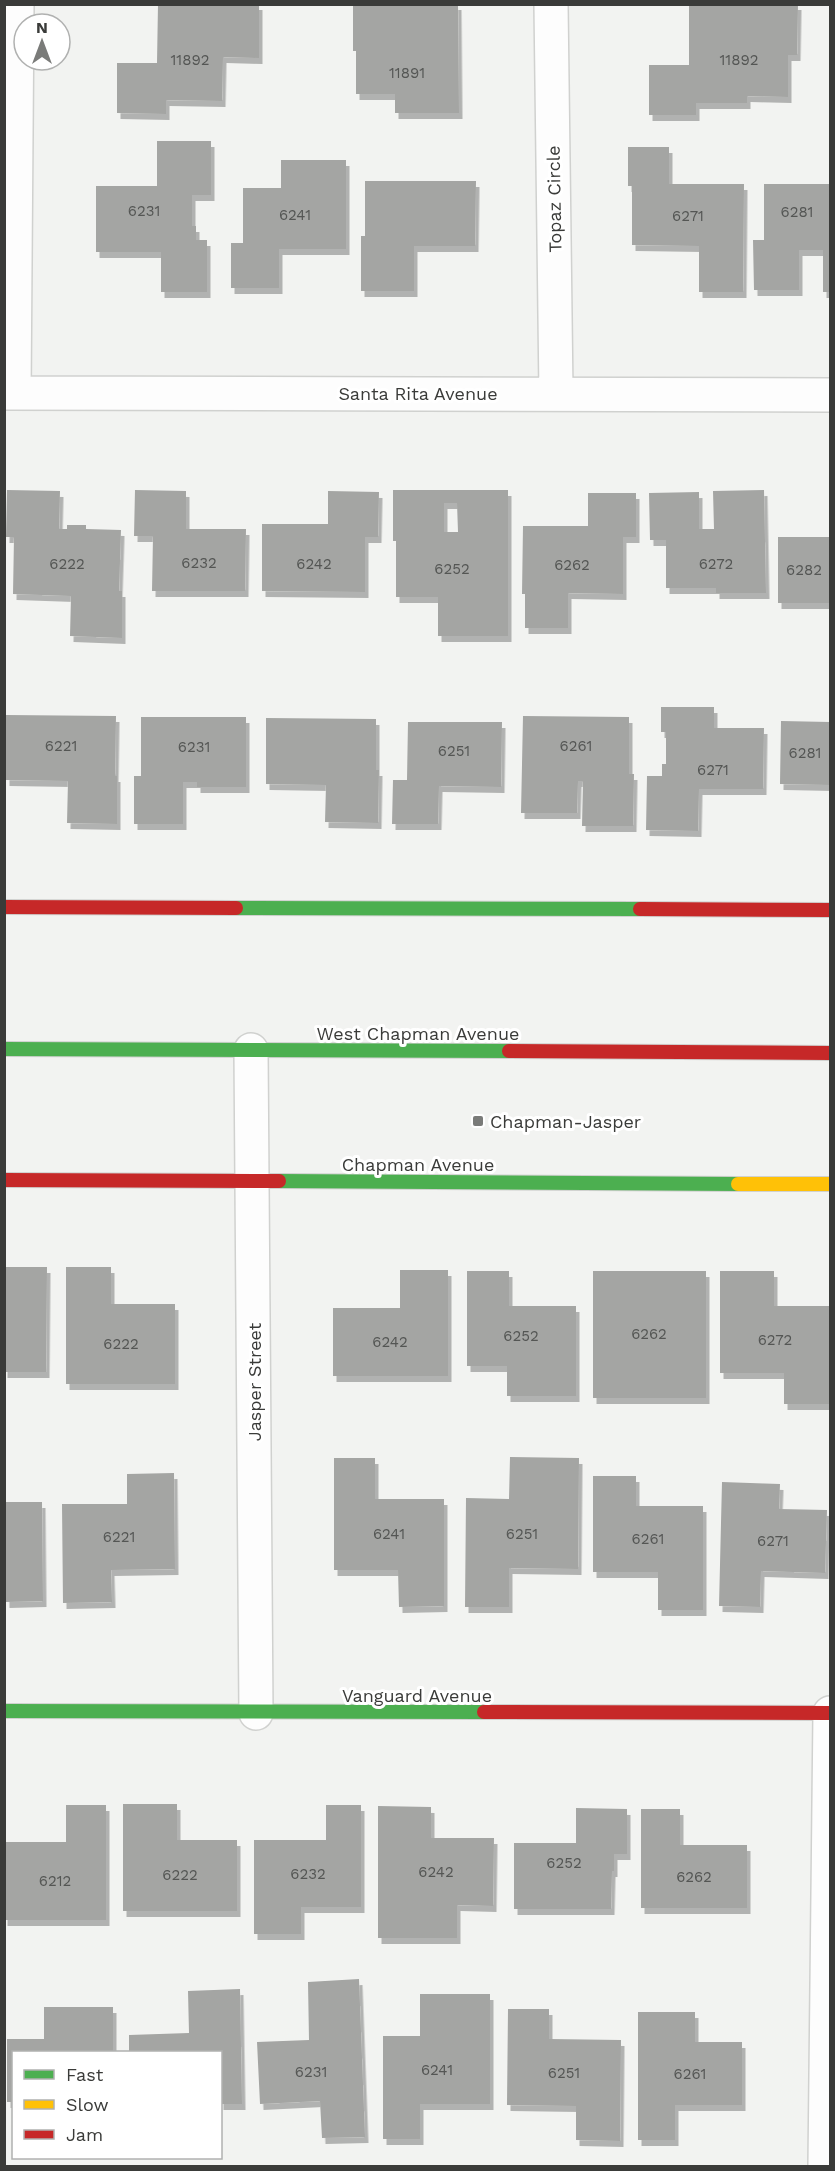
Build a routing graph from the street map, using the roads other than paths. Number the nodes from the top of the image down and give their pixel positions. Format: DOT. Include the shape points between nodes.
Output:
graph roads {
  1 [pos="17,4"];
  2 [pos="551,4"];
  3 [pos="9,393"];
  4 [pos="556,393"];
  5 [pos="831,395"];
  6 [pos="4,907"];
  7 [pos="831,910"];
  8 [pos="4,1049"];
  9 [pos="251,1050"];
  10 [pos="831,1053"];
  11 [pos="4,1180"];
  12 [pos="252,1181"];
  13 [pos="831,1184"];
  14 [pos="4,1711"];
  15 [pos="256,1713"];
  16 [pos="830,1713"];
  17 [pos="825,2166"];
  1 -- 3 [label="street"];
  2 -- 4 [label="street, Topaz Circle"];
  3 -- 4 [label="street, Santa Rita Avenue"];
  4 -- 5 [label="street, Santa Rita Avenue"];
  6 -- 7 [label="street"];
  8 -- 9 [label="street, West Chapman Avenue"];
  9 -- 10 [label="street, West Chapman Avenue"];
  9 -- 12 [label="street, Jasper Street"];
  11 -- 12 [label="street, Chapman Avenue"];
  12 -- 13 [label="street, Chapman Avenue"];
  12 -- 15 [label="street, Jasper Street"];
  14 -- 15 [label="street, Vanguard Avenue"];
  15 -- 16 [label="street, Vanguard Avenue"];
  16 -- 17 [label="street"];
}
